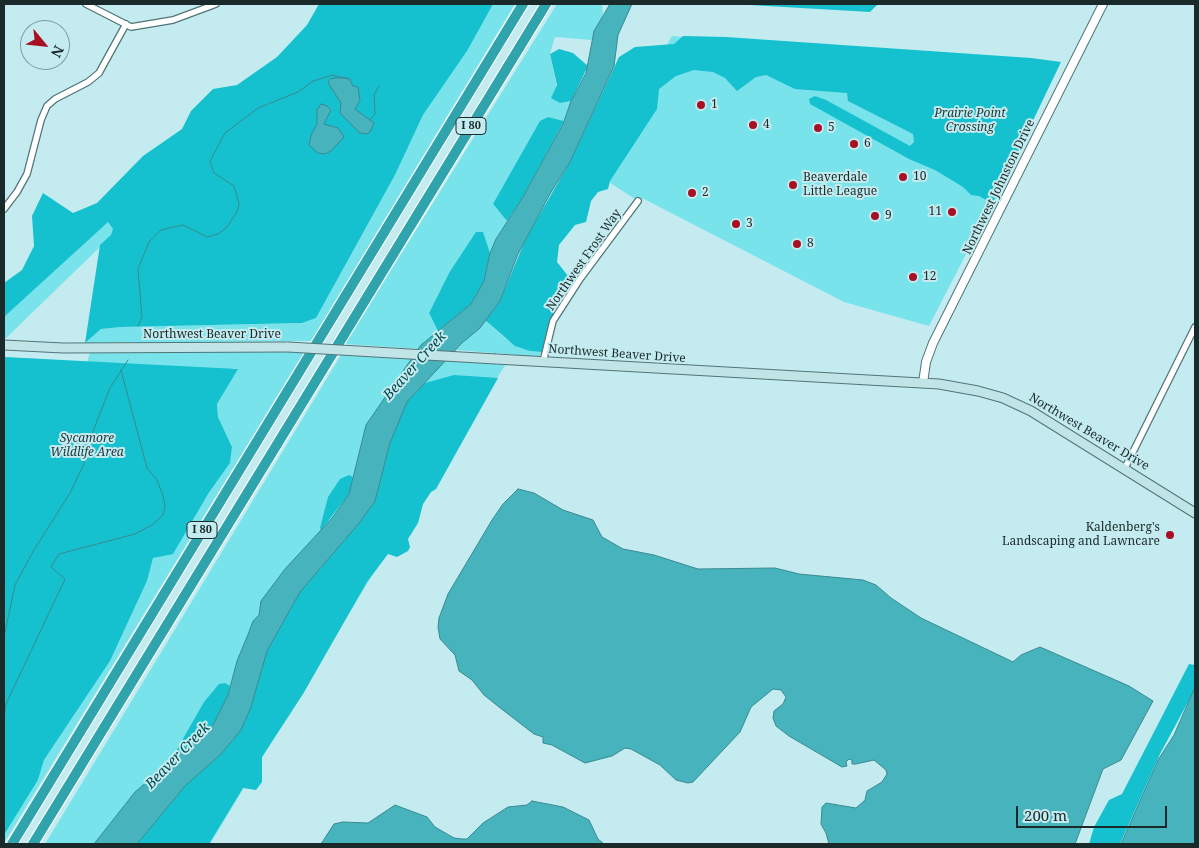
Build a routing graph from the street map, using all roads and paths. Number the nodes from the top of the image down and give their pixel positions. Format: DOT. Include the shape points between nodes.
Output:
graph roads {
  1 [pos="86,4"];
  2 [pos="216,4"];
  3 [pos="523,4"];
  4 [pos="546,4"];
  5 [pos="1103,4"];
  6 [pos="126,24"];
  7 [pos="638,201"];
  8 [pos="4,209"];
  9 [pos="1195,327"];
  10 [pos="4,345"];
  11 [pos="543,362"];
  12 [pos="923,384"];
  13 [pos="1125,468"];
  14 [pos="1195,513"];
  15 [pos="12,844"];
  16 [pos="33,844"];
  1 -- 6 [label="street"];
  2 -- 6 [label="street" via="173,20 143,26"];
  3 -- 15 [label="highway, I 80"];
  4 -- 16 [label="highway, I 80"];
  5 -- 12 [label="street, Northwest Johnston Drive" via="933,343"];
  6 -- 8 [label="street" via="99,73 47,106 27,174"];
  7 -- 11 [label="street, Northwest Frost Way" via="560,308 549,330"];
  9 -- 13 [label="street"];
  10 -- 11 [label="main road, Northwest Beaver Drive, bridge" via="63,348 288,347"];
  11 -- 12 [label="main road, Northwest Beaver Drive"];
  12 -- 13 [label="main road, Northwest Beaver Drive" via="978,391 1018,404"];
  13 -- 14 [label="main road, Northwest Beaver Drive"];
}
